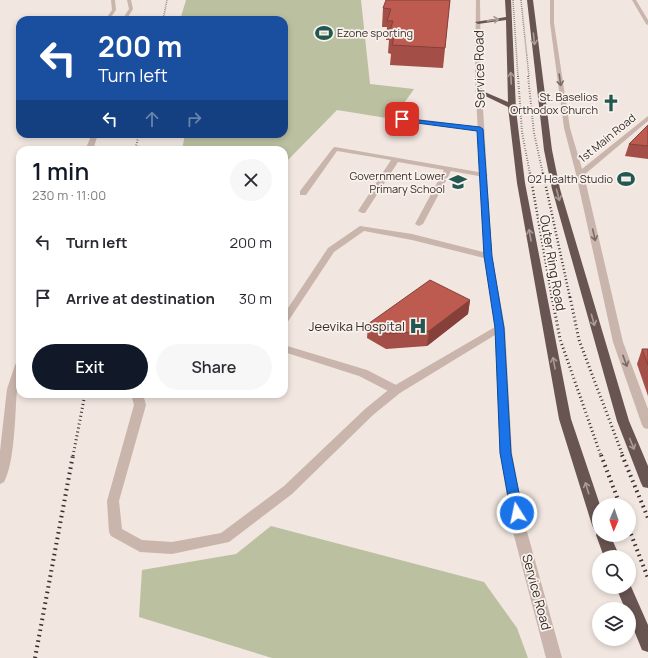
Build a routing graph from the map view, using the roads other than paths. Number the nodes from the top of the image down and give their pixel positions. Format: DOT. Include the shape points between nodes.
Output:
graph roads {
  1 [pos="113,0"];
  2 [pos="129,0"];
  3 [pos="478,0"];
  4 [pos="508,0"];
  5 [pos="530,0"];
  6 [pos="552,0"];
  7 [pos="634,0"];
  8 [pos="110,16"];
  9 [pos="127,16"];
  10 [pos="508,18"];
  11 [pos="478,22"];
  12 [pos="648,24"];
  13 [pos="478,91"];
  14 [pos="512,106"];
  15 [pos="648,118"];
  16 [pos="402,119"];
  17 [pos="480,129"];
  18 [pos="396,159"];
  19 [pos="448,169"];
  20 [pos="580,174"];
  21 [pos="484,175"];
  22 [pos="303,193"];
  23 [pos="362,211"];
  24 [pos="419,224"];
  25 [pos="488,256"];
  26 [pos="288,315"];
  27 [pos="500,328"];
  28 [pos="288,349"];
  29 [pos="16,389"];
  30 [pos="396,390"];
  31 [pos="138,398"];
  32 [pos="648,425"];
  33 [pos="2,460"];
  34 [pos="0,479"];
  35 [pos="648,483"];
  36 [pos="592,503"];
  37 [pos="627,594"];
  38 [pos="648,644"];
  39 [pos="554,658"];
  1 -- 8 [label="street" via="114,10"];
  2 -- 9 [label="street" via="131,9"];
  3 -- 11 [label="street, Service Road"];
  4 -- 10 [label="highway, Outer Ring Road"];
  5 -- 35 [label="highway, Outer Ring Road, one-way" via="548,150 556,189 623,421"];
  6 -- 20 [label="street, one-way" via="552,23 567,128"];
  7 -- 12 [label="street"];
  11 -- 10 [label="highway, one-way"];
  14 -- 10 [label="highway, Outer Ring Road, one-way"];
  11 -- 13 [label="street, Service Road"];
  13 -- 14 [label="highway"];
  13 -- 17 [label="street, Service Road"];
  36 -- 14 [label="highway, Outer Ring Road, one-way" via="565,418 521,183"];
  15 -- 20 [label="street, 1st Main Road"];
  16 -- 17 [label="street"];
  17 -- 21 [label="street, Service Road"];
  18 -- 19 [label="street"];
  18 -- 22 [label="street" via="335,149"];
  18 -- 23 [label="street"];
  19 -- 21 [label="street"];
  19 -- 24 [label="street"];
  20 -- 32 [label="street, one-way" via="618,342"];
  21 -- 25 [label="street, Service Road"];
  25 -- 26 [label="street" via="363,228 331,250"];
  25 -- 27 [label="street, Service Road"];
  27 -- 30 [label="street"];
  27 -- 39 [label="street, Service Road" via="506,453 519,528"];
  28 -- 30 [label="street" via="363,374"];
  29 -- 33 [label="street"];
  30 -- 31 [label="street" via="369,412 288,490 224,538 172,548 140,546 116,532 113,501 140,405"];
  33 -- 34 [label="street"];
  37 -- 38 [label="highway"];
}
